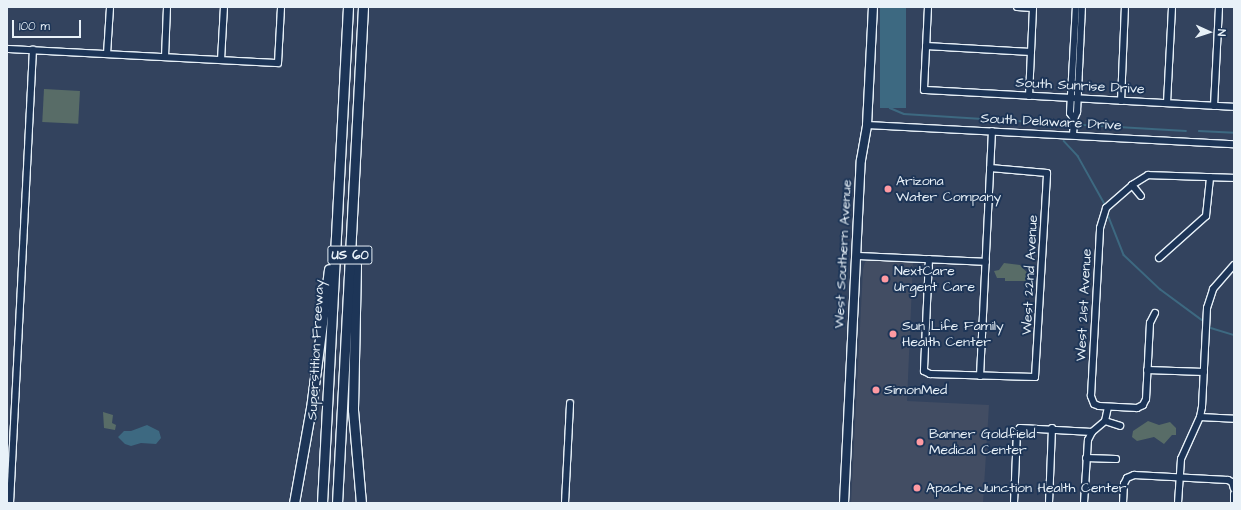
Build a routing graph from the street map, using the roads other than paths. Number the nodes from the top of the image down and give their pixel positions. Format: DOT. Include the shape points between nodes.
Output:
graph roads {
  1 [pos="110,7"];
  2 [pos="167,7"];
  3 [pos="224,7"];
  4 [pos="281,7"];
  5 [pos="348,7"];
  6 [pos="362,7"];
  7 [pos="873,7"];
  8 [pos="928,7"];
  9 [pos="1017,7"];
  10 [pos="1033,7"];
  11 [pos="1076,7"];
  12 [pos="1082,7"];
  13 [pos="1126,7"];
  14 [pos="1172,7"];
  15 [pos="1219,7"];
  16 [pos="926,46"];
  17 [pos="7,49"];
  18 [pos="33,50"];
  19 [pos="1031,52"];
  20 [pos="107,54"];
  21 [pos="165,57"];
  22 [pos="221,60"];
  23 [pos="1029,96"];
  24 [pos="1075,98"];
  25 [pos="1121,100"];
  26 [pos="1167,103"];
  27 [pos="1214,106"];
  28 [pos="1234,107"];
  29 [pos="867,125"];
  30 [pos="992,131"];
  31 [pos="1070,135"];
  32 [pos="1234,144"];
  33 [pos="355,152"];
  34 [pos="990,168"];
  35 [pos="1210,177"];
  36 [pos="1234,178"];
  37 [pos="1132,185"];
  38 [pos="1141,196"];
  39 [pos="338,206"];
  40 [pos="856,256"];
  41 [pos="1159,258"];
  42 [pos="929,260"];
  43 [pos="986,262"];
  44 [pos="1234,265"];
  45 [pos="1155,313"];
  46 [pos="1147,370"];
  47 [pos="1204,372"];
  48 [pos="980,376"];
  49 [pos="570,403"];
  50 [pos="1108,406"];
  51 [pos="1200,417"];
  52 [pos="1234,419"];
  53 [pos="1105,422"];
  54 [pos="1120,426"];
  55 [pos="1052,428"];
  56 [pos="1092,432"];
  57 [pos="1086,458"];
  58 [pos="1116,459"];
  59 [pos="1179,478"];
  60 [pos="1234,489"];
  61 [pos="1234,494"];
  62 [pos="10,503"];
  63 [pos="294,503"];
  64 [pos="322,503"];
  65 [pos="337,503"];
  66 [pos="361,503"];
  67 [pos="565,503"];
  68 [pos="844,503"];
  69 [pos="1014,503"];
  70 [pos="1049,503"];
  71 [pos="1084,503"];
  72 [pos="1123,503"];
  73 [pos="1178,503"];
  74 [pos="1234,503"];
  1 -- 20 [label="street"];
  2 -- 21 [label="street"];
  3 -- 22 [label="street"];
  4 -- 22 [label="street" via="278,63"];
  5 -- 39 [label="highway, Superstition Freeway / US 60"];
  6 -- 33 [label="highway, Superstition Freeway / US 60"];
  7 -- 29 [label="main road, West Southern Avenue"];
  8 -- 16 [label="street"];
  9 -- 10 [label="street"];
  10 -- 19 [label="street"];
  11 -- 24 [label="street"];
  12 -- 24 [label="street"];
  13 -- 25 [label="street"];
  14 -- 26 [label="street"];
  15 -- 27 [label="street"];
  16 -- 19 [label="street"];
  16 -- 23 [label="street, South Sunrise Drive" via="924,90"];
  17 -- 18 [label="street"];
  18 -- 20 [label="street"];
  18 -- 62 [label="street"];
  19 -- 23 [label="street"];
  20 -- 21 [label="street"];
  21 -- 22 [label="street"];
  23 -- 24 [label="street, South Sunrise Drive"];
  24 -- 25 [label="street, South Sunrise Drive"];
  24 -- 31 [label="street" via="1070,113 1074,119"];
  25 -- 26 [label="street, South Sunrise Drive"];
  26 -- 27 [label="street, South Sunrise Drive"];
  27 -- 28 [label="street, South Sunrise Drive"];
  29 -- 30 [label="street, South Delaware Drive"];
  29 -- 40 [label="main road, West Southern Avenue" via="861,160"];
  30 -- 31 [label="street, South Delaware Drive"];
  30 -- 34 [label="street"];
  31 -- 32 [label="street, South Delaware Drive"];
  33 -- 65 [label="highway, Superstition Freeway / US 60"];
  33 -- 66 [label="highway" via="357,212 353,410"];
  34 -- 43 [label="street"];
  34 -- 48 [label="street, West 22nd Avenue" via="1047,173 1035,377"];
  35 -- 36 [label="street"];
  35 -- 37 [label="street" via="1158,174 1144,177"];
  35 -- 41 [label="street" via="1206,216"];
  37 -- 38 [label="street"];
  37 -- 50 [label="street, West 21st Avenue" via="1106,208 1100,228 1091,396 1094,404"];
  39 -- 63 [label="highway" via="311,408"];
  39 -- 64 [label="highway, Superstition Freeway / US 60"];
  40 -- 42 [label="street"];
  40 -- 68 [label="main road, West Southern Avenue"];
  42 -- 43 [label="street"];
  42 -- 48 [label="street" via="924,371 930,374"];
  43 -- 48 [label="street"];
  44 -- 47 [label="street" via="1213,289 1206,317"];
  45 -- 46 [label="street" via="1150,323"];
  46 -- 47 [label="street"];
  46 -- 50 [label="street" via="1146,399 1143,405 1137,408"];
  47 -- 51 [label="street"];
  49 -- 67 [label="street"];
  50 -- 53 [label="street"];
  51 -- 52 [label="street"];
  51 -- 59 [label="street" via="1185,445"];
  53 -- 54 [label="street"];
  53 -- 56 [label="street"];
  55 -- 56 [label="street"];
  55 -- 69 [label="street" via="1020,428 1017,431"];
  55 -- 70 [label="street"];
  56 -- 57 [label="street" via="1088,440"];
  57 -- 58 [label="street"];
  57 -- 71 [label="street"];
  59 -- 60 [label="street" via="1232,482"];
  59 -- 72 [label="street" via="1134,475 1127,478"];
  59 -- 73 [label="street"];
  61 -- 74 [label="street"];
}
